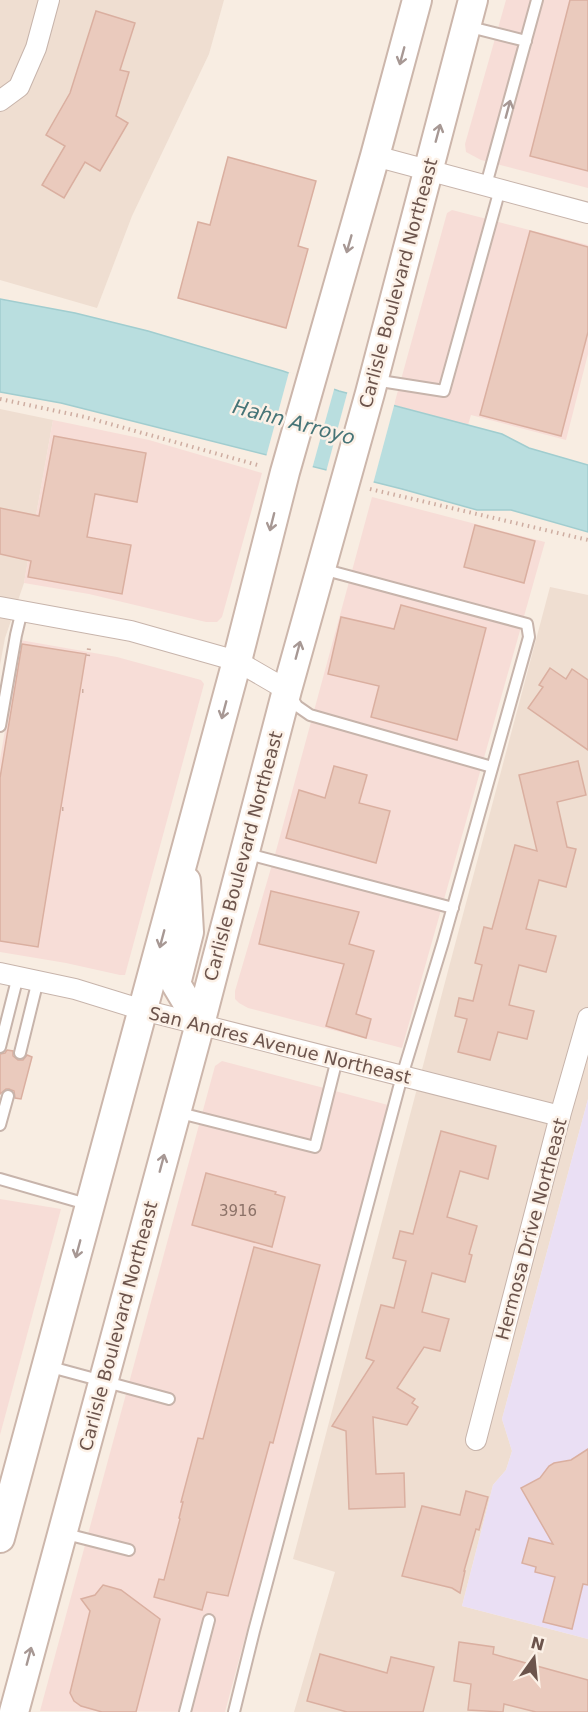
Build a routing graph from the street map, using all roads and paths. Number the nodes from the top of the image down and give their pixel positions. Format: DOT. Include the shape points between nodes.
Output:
graph roads {
  1 [pos="49,0"];
  2 [pos="417,0"];
  3 [pos="537,0"];
  4 [pos="469,13"];
  5 [pos="526,41"];
  6 [pos="0,101"];
  7 [pos="375,156"];
  8 [pos="428,170"];
  9 [pos="493,187"];
  10 [pos="588,213"];
  11 [pos="372,386"];
  12 [pos="320,568"];
  13 [pos="0,607"];
  14 [pos="22,610"];
  15 [pos="89,648"];
  16 [pos="88,656"];
  17 [pos="237,661"];
  18 [pos="286,690"];
  19 [pos="0,726"];
  20 [pos="492,767"];
  21 [pos="244,853"];
  22 [pos="185,855"];
  23 [pos="453,908"];
  24 [pos="9,975"];
  25 [pos="38,980"];
  26 [pos="143,1010"];
  27 [pos="588,1018"];
  28 [pos="200,1024"];
  29 [pos="0,1047"];
  30 [pos="20,1053"];
  31 [pos="337,1059"];
  32 [pos="402,1076"];
  33 [pos="8,1096"];
  34 [pos="176,1112"];
  35 [pos="560,1116"];
  36 [pos="0,1125"];
  37 [pos="0,1179"];
  38 [pos="90,1205"];
  39 [pos="47,1366"];
  40 [pos="102,1381"];
  41 [pos="169,1399"];
  42 [pos="476,1440"];
  43 [pos="62,1533"];
  44 [pos="0,1538"];
  45 [pos="129,1550"];
  46 [pos="209,1620"];
  47 [pos="14,1712"];
  48 [pos="185,1712"];
  49 [pos="234,1712"];
  1 -- 6 [label="street" via="36,48 19,87"];
  2 -- 7 [label="main road, one-way"];
  3 -- 5 [label="lane"];
  4 -- 5 [label="lane"];
  8 -- 4 [label="main road, Carlisle Boulevard Northeast, one-way"];
  9 -- 5 [label="lane, one-way"];
  7 -- 8 [label="street"];
  7 -- 17 [label="main road, one-way" via="287,465"];
  8 -- 9 [label="street"];
  8 -- 11 [label="main road, Carlisle Boulevard Northeast"];
  9 -- 10 [label="street"];
  9 -- 11 [label="lane" via="444,392"];
  11 -- 12 [label="main road, Carlisle Boulevard Northeast"];
  18 -- 12 [label="main road, Carlisle Boulevard Northeast, one-way"];
  12 -- 20 [label="lane" via="527,624 529,637"];
  13 -- 14 [label="street"];
  14 -- 17 [label="street" via="131,631"];
  14 -- 19 [label="lane"];
  15 -- 16 [label="path"];
  17 -- 18 [label="street"];
  17 -- 22 [label="main road, one-way"];
  18 -- 20 [label="lane" via="297,706 310,715"];
  18 -- 21 [label="main road, Carlisle Boulevard Northeast"];
  20 -- 23 [label="lane"];
  21 -- 23 [label="lane"];
  21 -- 28 [label="main road, Carlisle Boulevard Northeast"];
  22 -- 26 [label="main road, one-way"];
  22 -- 28 [label="main road" via="189,932 176,984"];
  23 -- 32 [label="lane"];
  24 -- 25 [label="street, San Andres Avenue Northeast"];
  24 -- 29 [label="lane"];
  25 -- 26 [label="street, San Andres Avenue Northeast"];
  25 -- 30 [label="lane"];
  26 -- 28 [label="street, San Andres Avenue Northeast"];
  26 -- 38 [label="main road"];
  27 -- 35 [label="street, Hermosa Drive Northeast"];
  28 -- 31 [label="street, San Andres Avenue Northeast"];
  28 -- 34 [label="main road, Carlisle Boulevard Northeast"];
  31 -- 32 [label="street, San Andres Avenue Northeast"];
  31 -- 34 [label="lane" via="315,1147"];
  32 -- 35 [label="street, San Andres Avenue Northeast"];
  32 -- 49 [label="lane"];
  33 -- 36 [label="lane"];
  40 -- 34 [label="main road, Carlisle Boulevard Northeast, one-way"];
  35 -- 42 [label="street, Hermosa Drive Northeast"];
  37 -- 38 [label="lane"];
  38 -- 39 [label="main road, one-way"];
  39 -- 40 [label="lane"];
  39 -- 44 [label="main road" via="12,1480"];
  40 -- 41 [label="lane"];
  40 -- 43 [label="main road, Carlisle Boulevard Northeast"];
  43 -- 45 [label="lane"];
  47 -- 43 [label="main road, Carlisle Boulevard Northeast, one-way"];
  46 -- 48 [label="lane"];
}
